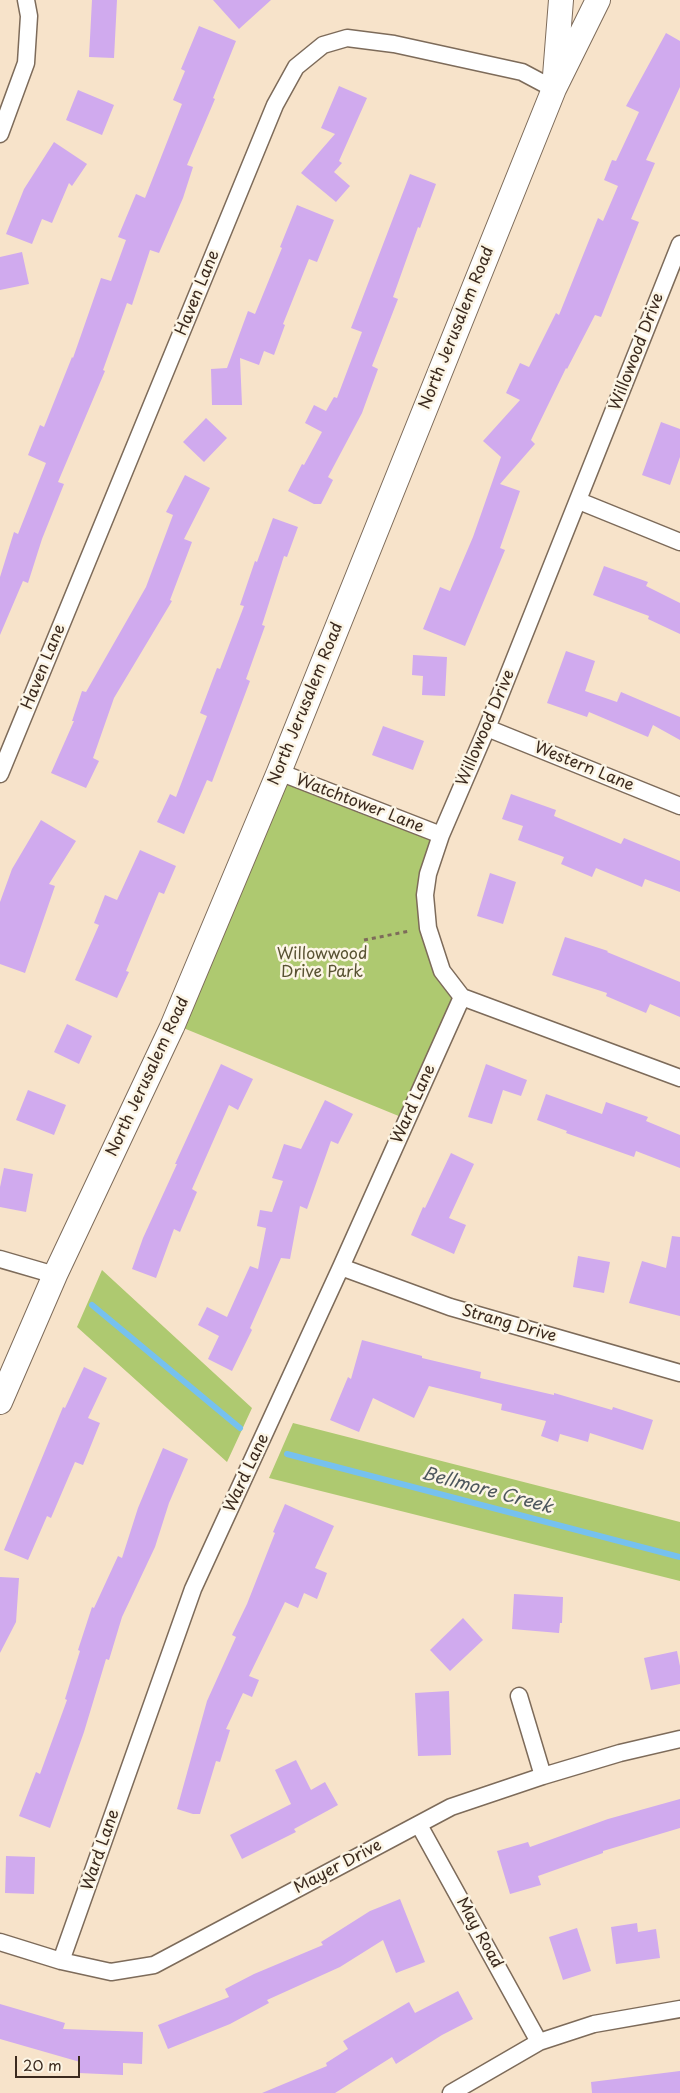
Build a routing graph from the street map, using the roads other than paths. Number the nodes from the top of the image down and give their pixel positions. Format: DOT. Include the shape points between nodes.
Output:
graph roads {
  1 [pos="26,0"];
  2 [pos="561,0"];
  3 [pos="598,0"];
  4 [pos="554,89"];
  5 [pos="0,134"];
  6 [pos="680,244"];
  7 [pos="674,276"];
  8 [pos="579,501"];
  9 [pos="680,542"];
  10 [pos="487,728"];
  11 [pos="279,772"];
  12 [pos="0,774"];
  13 [pos="680,806"];
  14 [pos="441,835"];
  15 [pos="462,997"];
  16 [pos="680,1078"];
  17 [pos="0,1259"];
  18 [pos="341,1267"];
  19 [pos="55,1275"];
  20 [pos="680,1373"];
  21 [pos="0,1402"];
  22 [pos="519,1696"];
  23 [pos="680,1739"];
  24 [pos="543,1776"];
  25 [pos="419,1825"];
  26 [pos="0,1942"];
  27 [pos="61,1960"];
  28 [pos="680,2009"];
  29 [pos="538,2042"];
  30 [pos="451,2093"];
  1 -- 5 [label="street" via="29,16 26,63"];
  2 -- 4 [label="main road"];
  3 -- 4 [label="main road, North Jerusalem Road"];
  4 -- 11 [label="main road, North Jerusalem Road"];
  4 -- 12 [label="street, Haven Lane" via="522,72 394,44 347,38 323,45 296,67 275,105"];
  6 -- 7 [label="street, Willowood Drive"];
  7 -- 8 [label="street, Willowood Drive"];
  8 -- 9 [label="street"];
  8 -- 10 [label="street, Willowood Drive"];
  10 -- 13 [label="street, Western Lane"];
  10 -- 14 [label="street, Willowood Drive"];
  11 -- 14 [label="street, Watchtower Lane"];
  11 -- 19 [label="main road, North Jerusalem Road" via="172,1028"];
  14 -- 15 [label="street, Willowood Drive" via="428,874 425,895 428,928 442,971"];
  15 -- 16 [label="street"];
  15 -- 18 [label="street, Ward Lane"];
  17 -- 19 [label="street"];
  18 -- 20 [label="street, Strang Drive" via="450,1307"];
  18 -- 27 [label="street, Ward Lane" via="193,1589"];
  19 -- 21 [label="main road, North Jerusalem Road"];
  22 -- 24 [label="street"];
  23 -- 24 [label="street, Mayer Drive"];
  24 -- 25 [label="street, Mayer Drive" via="452,1807"];
  25 -- 27 [label="street, Mayer Drive" via="154,1964 111,1972"];
  25 -- 29 [label="street, May Road"];
  26 -- 27 [label="street, Mayer Drive"];
  28 -- 29 [label="street" via="594,2024"];
  29 -- 30 [label="street"];
}
